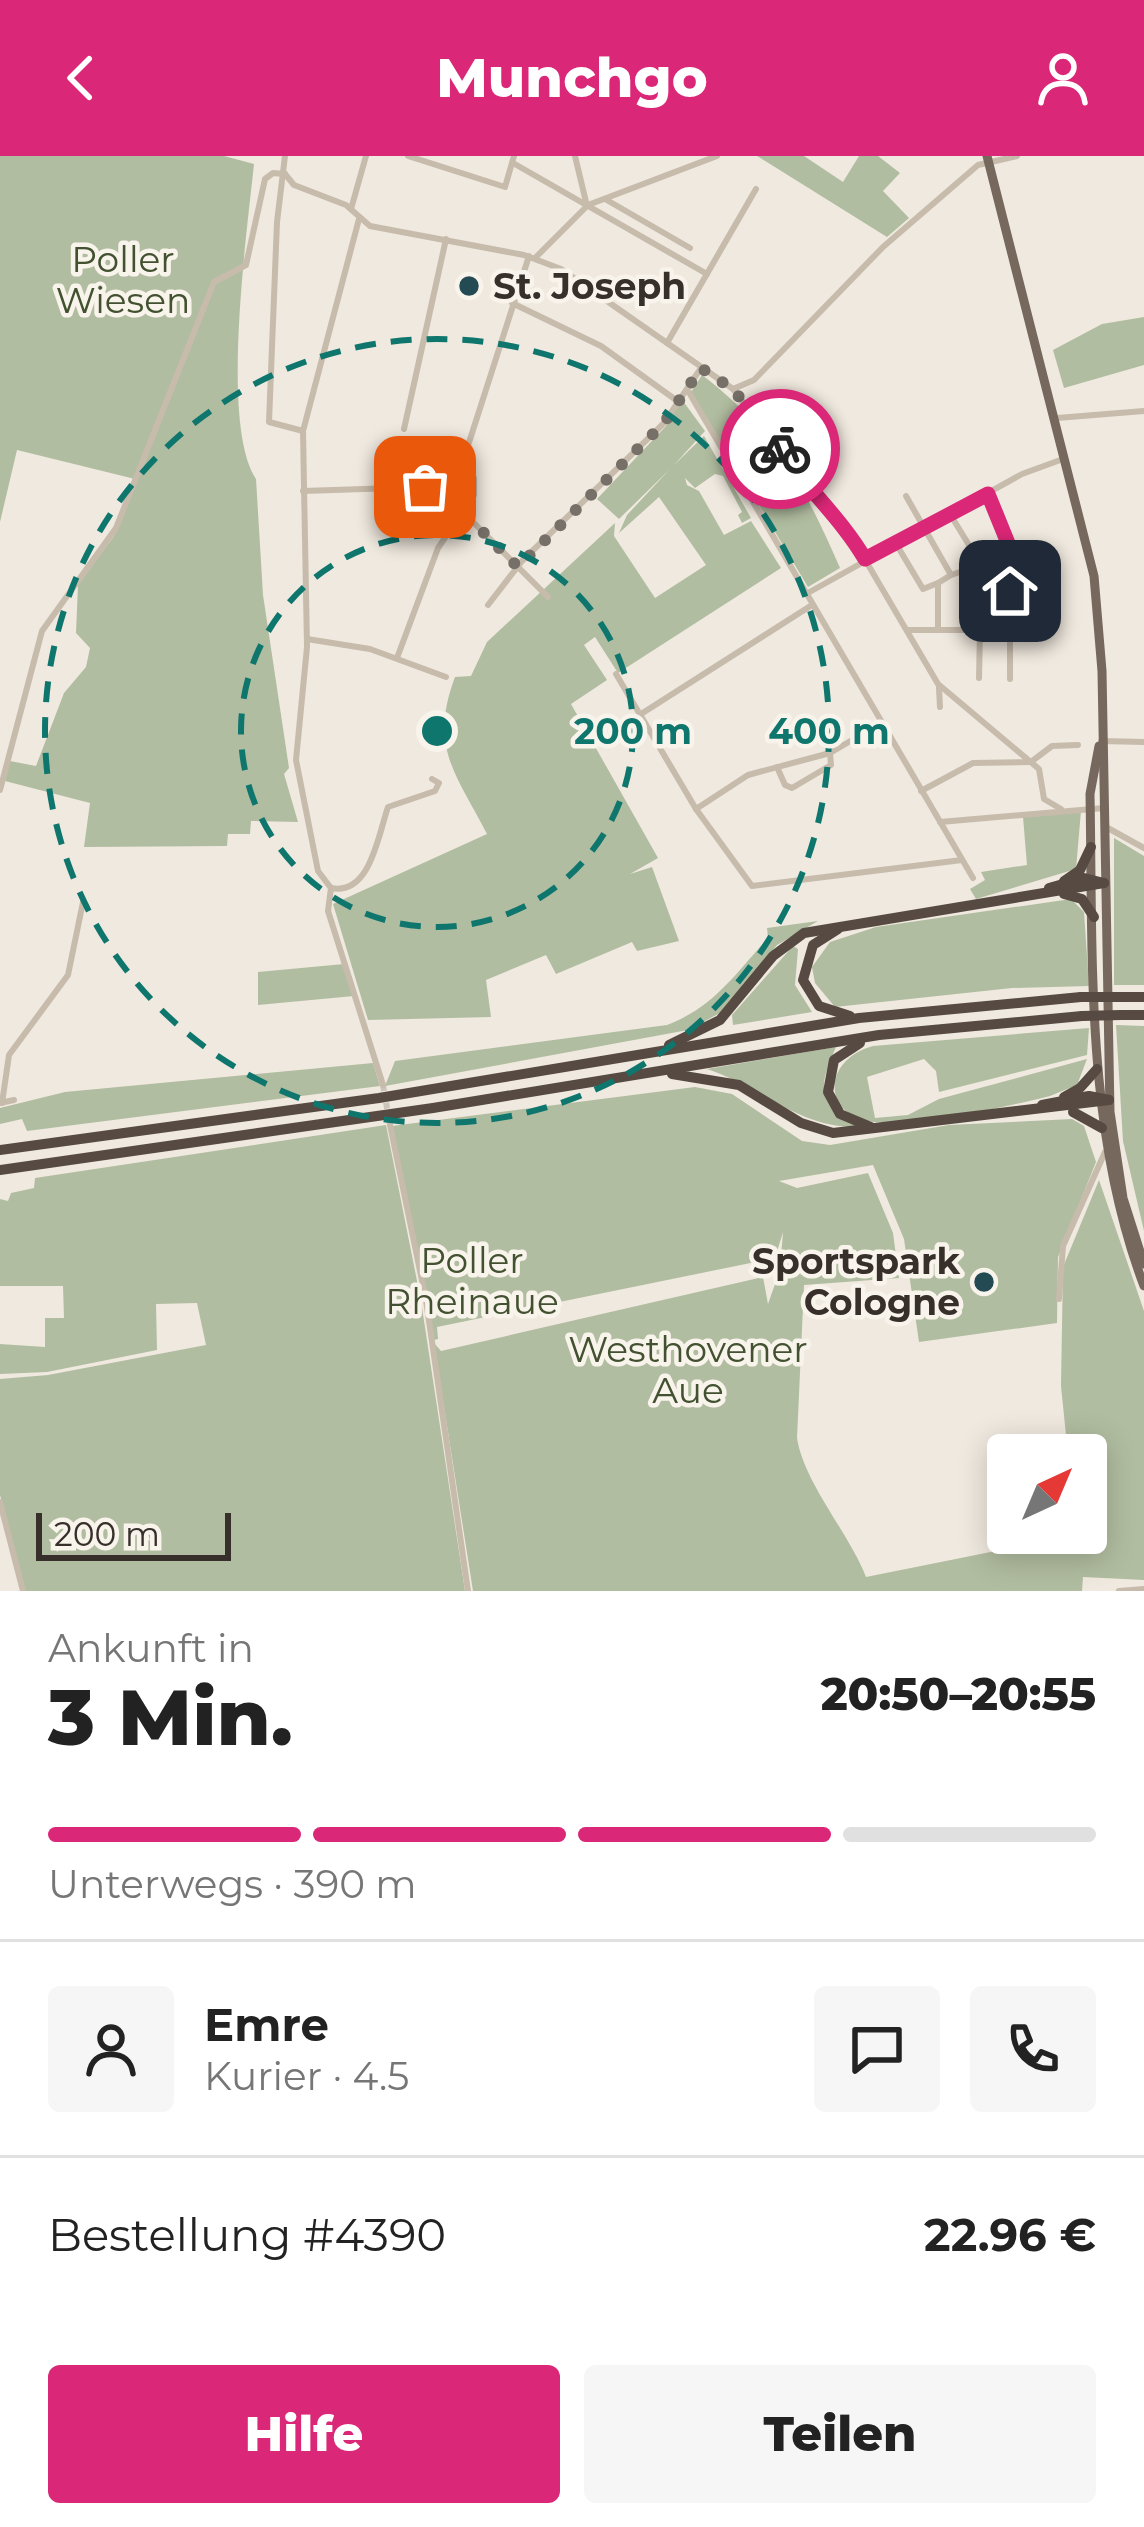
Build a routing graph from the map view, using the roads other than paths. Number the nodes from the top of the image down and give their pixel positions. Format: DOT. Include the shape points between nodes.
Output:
graph roads {
  1 [pos="285,156"];
  2 [pos="366,156"];
  3 [pos="408,156"];
  4 [pos="575,156"];
  5 [pos="717,156"];
  6 [pos="1017,156"];
  7 [pos="988,159"];
  8 [pos="514,160"];
  9 [pos="285,174"];
  10 [pos="756,189"];
  11 [pos="603,198"];
  12 [pos="588,205"];
  13 [pos="351,209"];
  14 [pos="359,219"];
  15 [pos="446,239"];
  16 [pos="691,248"];
  17 [pos="532,257"];
  18 [pos="707,274"];
  19 [pos="512,303"];
  20 [pos="667,344"];
  21 [pos="701,368"];
  22 [pos="687,388"];
  23 [pos="733,389"];
  24 [pos="676,400"];
  25 [pos="1144,411"];
  26 [pos="1057,418"];
  27 [pos="404,430"];
  28 [pos="303,431"];
  29 [pos="1067,458"];
  30 [pos="461,463"];
  31 [pos="455,486"];
  32 [pos="303,491"];
  33 [pos="988,494"];
  34 [pos="906,496"];
  35 [pos="464,513"];
  36 [pos="950,514"];
  37 [pos="922,528"];
  38 [pos="895,542"];
  39 [pos="865,559"];
  40 [pos="518,567"];
  41 [pos="975,567"];
  42 [pos="948,572"];
  43 [pos="938,584"];
  44 [pos="806,594"];
  45 [pos="548,597"];
  46 [pos="488,605"];
  47 [pos="812,605"];
  48 [pos="938,629"];
  49 [pos="909,630"];
  50 [pos="1010,630"];
  51 [pos="977,631"];
  52 [pos="307,639"];
  53 [pos="398,658"];
  54 [pos="616,674"];
  55 [pos="446,677"];
  56 [pos="979,678"];
  57 [pos="1010,679"];
  58 [pos="938,684"];
  59 [pos="940,707"];
  60 [pos="641,714"];
  61 [pos="881,723"];
  62 [pos="1101,741"];
  63 [pos="1144,742"];
  64 [pos="1078,745"];
  65 [pos="830,753"];
  66 [pos="800,760"];
  67 [pos="1031,762"];
  68 [pos="777,766"];
  69 [pos="808,778"];
  70 [pos="0,790"];
  71 [pos="921,791"];
  72 [pos="420,795"];
  73 [pos="1090,807"];
  74 [pos="696,808"];
  75 [pos="1060,808"];
  76 [pos="1104,808"];
  77 [pos="939,822"];
  78 [pos="1104,826"];
  79 [pos="1091,848"];
  80 [pos="1144,848"];
  81 [pos="962,860"];
  82 [pos="973,878"];
  83 [pos="1096,884"];
  84 [pos="331,888"];
  85 [pos="1057,888"];
  86 [pos="83,902"];
  87 [pos="80,917"];
  88 [pos="1094,917"];
  89 [pos="91,919"];
  90 [pos="845,925"];
  91 [pos="1144,997"];
  92 [pos="1144,1015"];
  93 [pos="859,1018"];
  94 [pos="879,1035"];
  95 [pos="649,1054"];
  96 [pos="1097,1069"];
  97 [pos="644,1072"];
  98 [pos="383,1085"];
  99 [pos="14,1100"];
  100 [pos="1103,1101"];
  101 [pos="1,1103"];
  102 [pos="1057,1105"];
  103 [pos="390,1125"];
  104 [pos="880,1128"];
  105 [pos="1102,1128"];
  106 [pos="0,1150"];
  107 [pos="1105,1152"];
  108 [pos="0,1170"];
  109 [pos="1144,1264"];
  110 [pos="1144,1286"];
  111 [pos="1059,1299"];
  112 [pos="0,1502"];
  113 [pos="1144,1589"];
  114 [pos="23,1591"];
  115 [pos="468,1591"];
  116 [pos="1119,1591"];
  1 -- 9 [label="street"];
  2 -- 13 [label="street"];
  3 -- 8 [label="street" via="505,187"];
  4 -- 12 [label="street"];
  5 -- 11 [label="street"];
  6 -- 7 [label="street"];
  7 -- 23 [label="street" via="899,232 754,380"];
  7 -- 26 [label="main road"];
  8 -- 12 [label="street"];
  9 -- 13 [label="street"];
  9 -- 28 [label="street" via="269,422"];
  9 -- 70 [label="street" via="265,179 246,265 211,288 116,528 42,632"];
  10 -- 18 [label="street"];
  11 -- 12 [label="street"];
  11 -- 16 [label="street"];
  12 -- 17 [label="street"];
  12 -- 18 [label="street"];
  13 -- 14 [label="street"];
  14 -- 15 [label="street"];
  14 -- 28 [label="street"];
  15 -- 17 [label="street"];
  15 -- 27 [label="street"];
  17 -- 19 [label="street"];
  17 -- 20 [label="street" via="588,285"];
  18 -- 20 [label="street"];
  19 -- 24 [label="street" via="601,346"];
  19 -- 30 [label="street"];
  20 -- 21 [label="street"];
  21 -- 22 [label="street"];
  21 -- 23 [label="street"];
  22 -- 24 [label="street"];
  22 -- 44 [label="street"];
  23 -- 39 [label="street"];
  24 -- 40 [label="street" via="664,423"];
  25 -- 26 [label="street"];
  26 -- 29 [label="main road"];
  28 -- 32 [label="street"];
  29 -- 33 [label="street"];
  29 -- 62 [label="main road" via="1097,598"];
  30 -- 31 [label="street"];
  30 -- 35 [label="street" via="476,486"];
  31 -- 32 [label="street"];
  31 -- 35 [label="street"];
  32 -- 52 [label="street"];
  33 -- 36 [label="street"];
  33 -- 50 [label="street" via="1010,548"];
  34 -- 37 [label="street"];
  35 -- 40 [label="street"];
  35 -- 53 [label="street" via="439,548"];
  36 -- 37 [label="street"];
  36 -- 41 [label="street"];
  37 -- 38 [label="street"];
  37 -- 42 [label="street"];
  38 -- 39 [label="street"];
  38 -- 43 [label="street" via="925,589"];
  39 -- 44 [label="street"];
  39 -- 49 [label="street"];
  40 -- 45 [label="street"];
  40 -- 46 [label="street"];
  41 -- 42 [label="street"];
  41 -- 51 [label="street"];
  42 -- 43 [label="street"];
  43 -- 48 [label="street"];
  44 -- 47 [label="street"];
  47 -- 60 [label="street"];
  47 -- 61 [label="street"];
  48 -- 49 [label="street"];
  48 -- 51 [label="street"];
  49 -- 58 [label="street"];
  50 -- 51 [label="street"];
  50 -- 57 [label="street"];
  51 -- 56 [label="street"];
  52 -- 53 [label="street"];
  52 -- 84 [label="street" via="297,745 318,871"];
  53 -- 55 [label="street"];
  54 -- 60 [label="street"];
  58 -- 59 [label="street"];
  58 -- 67 [label="street"];
  60 -- 74 [label="street"];
  61 -- 65 [label="street"];
  61 -- 71 [label="street"];
  62 -- 63 [label="street"];
  62 -- 73 [label="main road"];
  62 -- 76 [label="main road"];
  64 -- 67 [label="street" via="1054,745"];
  65 -- 66 [label="street"];
  65 -- 69 [label="street" via="831,765"];
  66 -- 68 [label="street"];
  66 -- 69 [label="street"];
  67 -- 71 [label="street" via="973,763"];
  67 -- 75 [label="street" via="1042,772 1046,802"];
  68 -- 69 [label="street" via="784,785"];
  68 -- 74 [label="street"];
  71 -- 77 [label="street"];
  72 -- 84 [label="street" via="388,807 359,882"];
  73 -- 75 [label="street"];
  73 -- 76 [label="street"];
  73 -- 79 [label="main road"];
  74 -- 81 [label="street" via="756,888"];
  75 -- 77 [label="street"];
  76 -- 78 [label="main road"];
  77 -- 81 [label="street"];
  78 -- 80 [label="street"];
  78 -- 83 [label="main road"];
  79 -- 83 [label="main road"];
  79 -- 85 [label="highway"];
  81 -- 82 [label="street"];
  83 -- 85 [label="highway"];
  83 -- 88 [label="main road"];
  83 -- 100 [label="main road"];
  84 -- 98 [label="street" via="328,911"];
  85 -- 88 [label="highway" via="1082,899"];
  85 -- 90 [label="highway"];
  86 -- 87 [label="street"];
  87 -- 89 [label="street"];
  87 -- 101 [label="street" via="68,976 9,1055"];
  88 -- 96 [label="main road"];
  90 -- 93 [label="highway" via="813,945 803,980 819,1006"];
  90 -- 95 [label="highway" via="788,942 720,1020"];
  91 -- 93 [label="highway, bridge"];
  92 -- 94 [label="highway, bridge"];
  93 -- 95 [label="highway"];
  94 -- 97 [label="highway"];
  94 -- 104 [label="highway" via="841,1053 826,1079 840,1114"];
  95 -- 106 [label="highway"];
  96 -- 100 [label="main road"];
  96 -- 102 [label="highway"];
  97 -- 104 [label="highway" via="718,1078 816,1130"];
  97 -- 108 [label="highway"];
  99 -- 101 [label="street"];
  100 -- 102 [label="highway"];
  100 -- 105 [label="main road"];
  100 -- 109 [label="main road"];
  102 -- 104 [label="highway"];
  102 -- 105 [label="highway"];
  103 -- 115 [label="street" via="426,1300"];
  105 -- 107 [label="main road"];
  107 -- 110 [label="main road"];
  107 -- 111 [label="street" via="1063,1246"];
  112 -- 114 [label="street"];
  113 -- 116 [label="street"];
}
